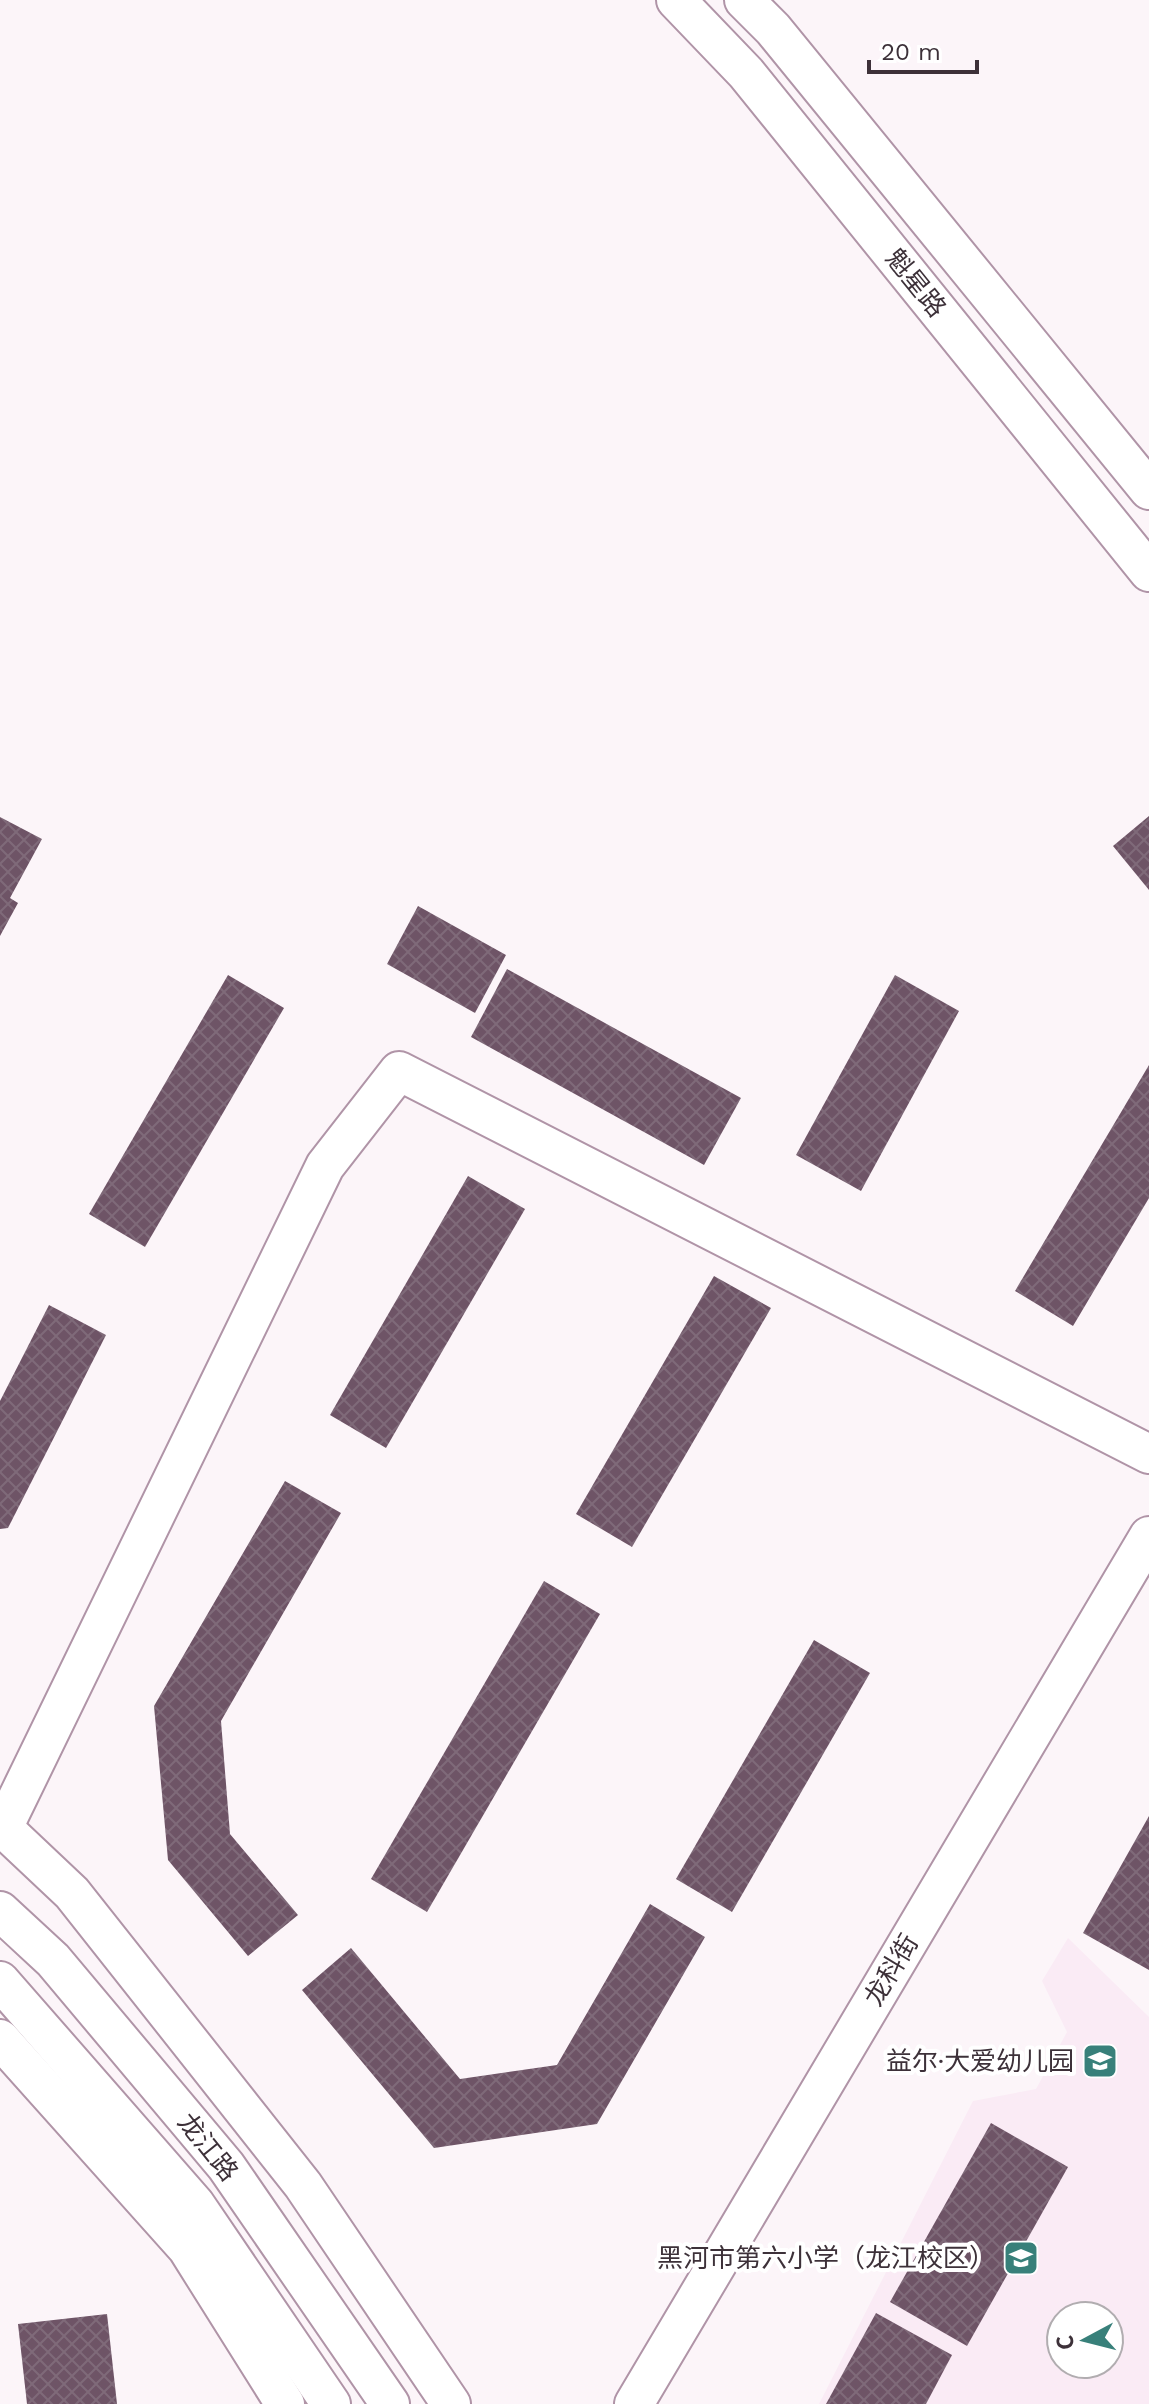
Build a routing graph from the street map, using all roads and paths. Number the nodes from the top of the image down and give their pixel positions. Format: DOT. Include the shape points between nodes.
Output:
graph roads {
  1 [pos="676,0"];
  2 [pos="744,0"];
  3 [pos="1149,490"];
  4 [pos="1149,572"];
  5 [pos="1149,1454"];
  6 [pos="1149,1536"];
  7 [pos="2,1827"];
  8 [pos="0,1911"];
  9 [pos="0,1981"];
  10 [pos="0,2039"];
  11 [pos="285,2404"];
  12 [pos="331,2404"];
  13 [pos="390,2404"];
  14 [pos="451,2404"];
  15 [pos="634,2404"];
  1 -- 4 [label="street, 魁星路" via="746,73"];
  2 -- 3 [label="street, 魁星路"];
  5 -- 7 [label="street" via="399,1071 325,1166"];
  6 -- 15 [label="street, 龙科街"];
  7 -- 14 [label="street" via="72,1893 303,2185"];
  8 -- 13 [label="street, 龙江路" via="53,1960 226,2166"];
  9 -- 12 [label="street, 龙江路" via="195,2204"];
  10 -- 11 [label="street" via="187,2248"];
}
